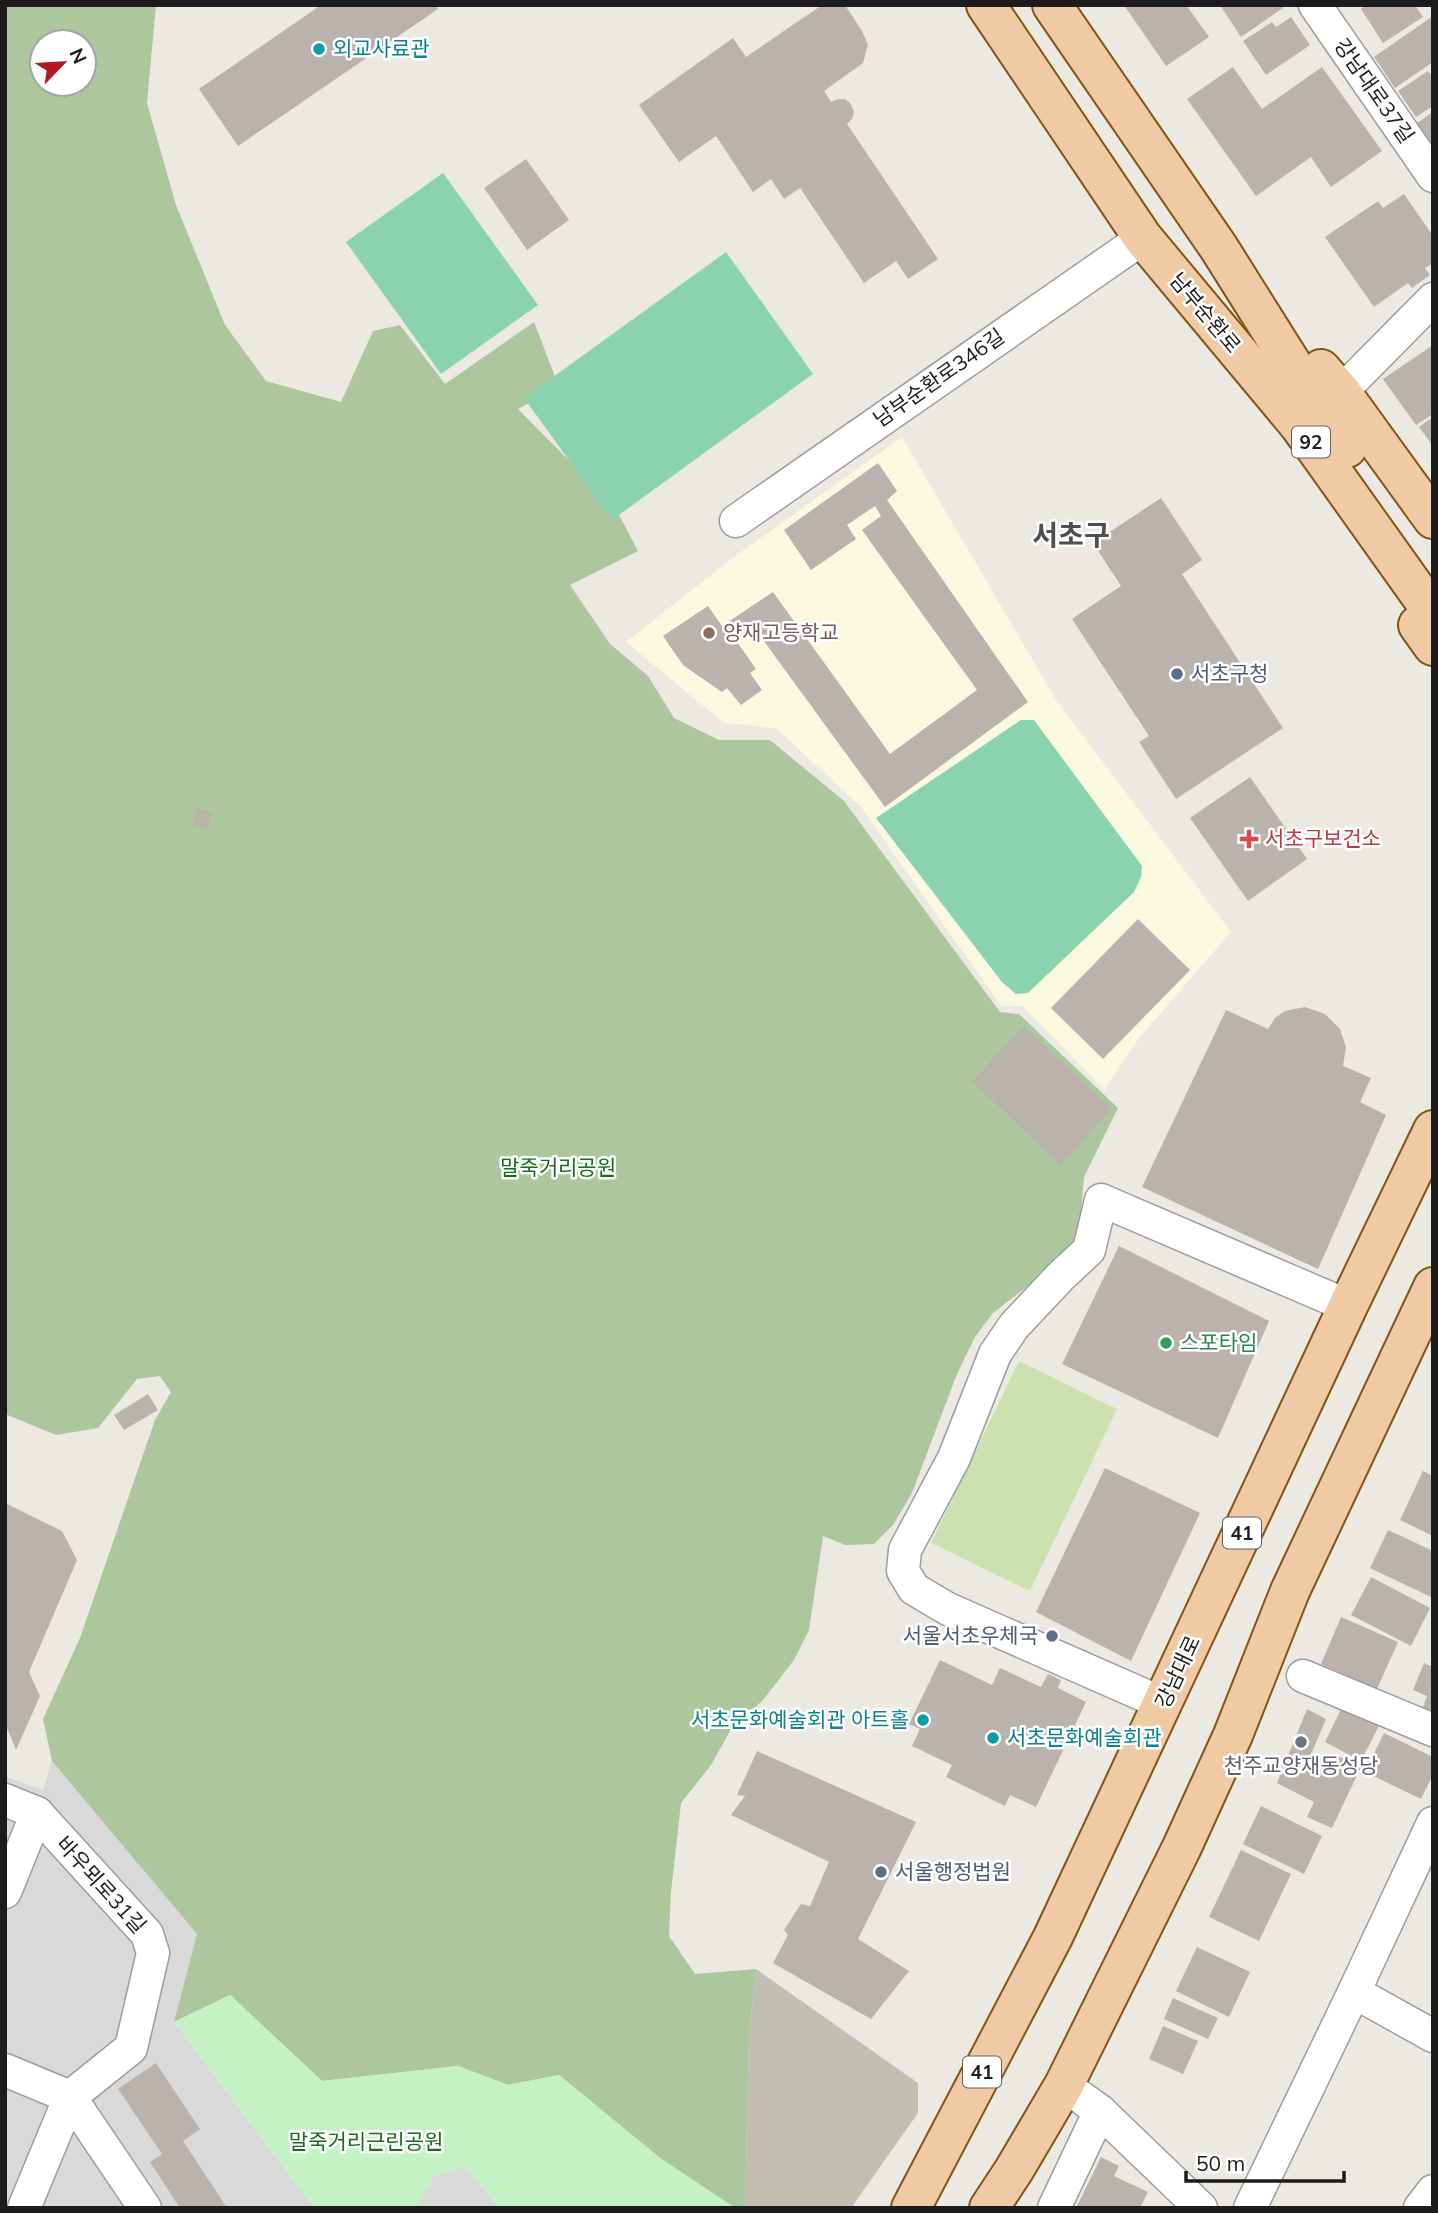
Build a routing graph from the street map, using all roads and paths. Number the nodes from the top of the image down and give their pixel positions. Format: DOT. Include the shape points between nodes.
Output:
graph roads {
  1 [pos="986,5"];
  2 [pos="1052,5"];
  3 [pos="1315,5"];
  4 [pos="1433,176"];
  5 [pos="1143,237"];
  6 [pos="1219,248"];
  7 [pos="1433,299"];
  8 [pos="1341,392"];
  9 [pos="1433,519"];
  10 [pos="736,521"];
  11 [pos="1433,570"];
  12 [pos="1429,632"];
  13 [pos="1433,1130"];
  14 [pos="1433,1287"];
  15 [pos="1348,1306"];
  16 [pos="1303,1676"];
  17 [pos="1164,1704"];
  18 [pos="1433,1730"];
  19 [pos="5,1800"];
  20 [pos="37,1812"];
  21 [pos="1433,1823"];
  22 [pos="5,1892"];
  23 [pos="1354,1992"];
  24 [pos="1433,2036"];
  25 [pos="5,2070"];
  26 [pos="1064,2085"];
  27 [pos="70,2097"];
  28 [pos="1100,2111"];
  29 [pos="1433,2192"];
  30 [pos="24,2208"];
  31 [pos="145,2208"];
  32 [pos="911,2208"];
  33 [pos="989,2208"];
  34 [pos="1054,2208"];
  35 [pos="1200,2208"];
  36 [pos="1250,2208"];
  37 [pos="1420,2208"];
  1 -- 5 [label="main road, 남부순환로"];
  2 -- 6 [label="main road, 남부순환로 / 92"];
  3 -- 4 [label="street, 강남대로37길"];
  5 -- 10 [label="street, 남부순환로346길"];
  5 -- 12 [label="main road, 남부순환로" via="1177,281 1280,444"];
  6 -- 8 [label="main road"];
  6 -- 11 [label="main road, 남부순환로 / 92" via="1322,412"];
  7 -- 8 [label="street"];
  8 -- 9 [label="main road"];
  13 -- 15 [label="main road, 강남대로 / 41"];
  14 -- 26 [label="main road" via="1290,1591 1188,1835"];
  15 -- 17 [label="main road, 강남대로 / 41"];
  15 -- 17 [label="street" via="1101,1200 1089,1250 1014,1326 995,1353 954,1458 905,1550 904,1571 914,1589 948,1609"];
  16 -- 18 [label="street"];
  17 -- 32 [label="main road, 강남대로 / 41" via="1053,1937"];
  19 -- 20 [label="street, 바우뫼로31길"];
  20 -- 22 [label="street"];
  20 -- 27 [label="street, 바우뫼로31길" via="147,1934 153,1952 131,2048"];
  21 -- 23 [label="street"];
  23 -- 24 [label="street"];
  23 -- 36 [label="street"];
  25 -- 27 [label="street"];
  26 -- 28 [label="street"];
  26 -- 33 [label="main road"];
  27 -- 30 [label="street, 바우뫼로31길"];
  27 -- 31 [label="street"];
  28 -- 34 [label="street"];
  28 -- 35 [label="street"];
  29 -- 37 [label="street"];
}
